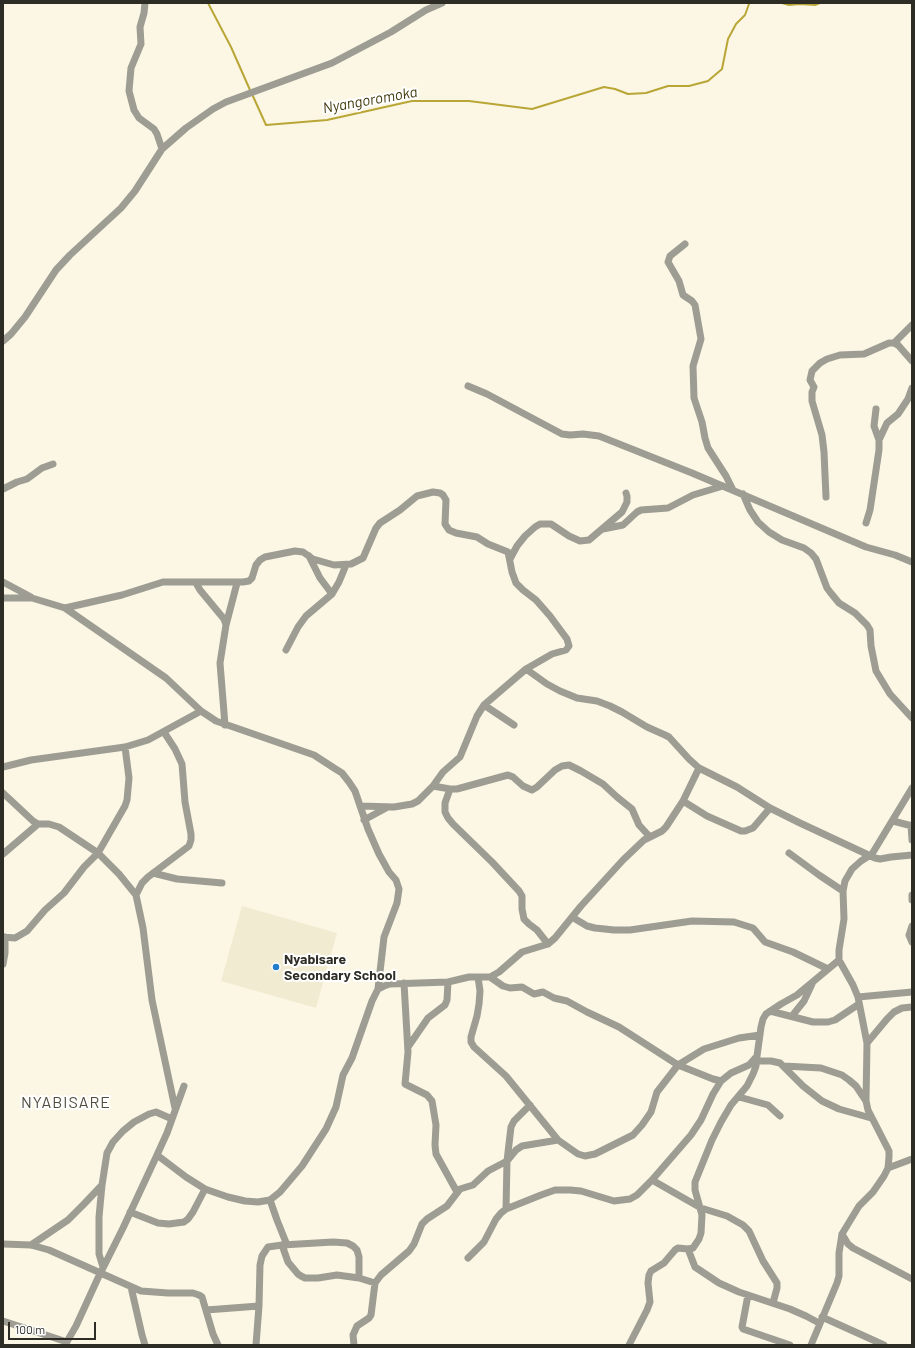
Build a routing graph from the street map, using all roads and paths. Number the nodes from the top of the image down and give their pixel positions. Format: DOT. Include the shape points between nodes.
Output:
graph roads {
  1 [pos="145,3"];
  2 [pos="442,3"];
  3 [pos="162,149"];
  4 [pos="685,244"];
  5 [pos="912,325"];
  6 [pos="3,341"];
  7 [pos="894,343"];
  8 [pos="912,361"];
  9 [pos="468,386"];
  10 [pos="912,388"];
  11 [pos="876,409"];
  12 [pos="879,440"];
  13 [pos="53,464"];
  14 [pos="723,486"];
  15 [pos="3,489"];
  16 [pos="733,490"];
  17 [pos="626,493"];
  18 [pos="743,494"];
  19 [pos="826,497"];
  20 [pos="866,522"];
  21 [pos="603,529"];
  22 [pos="309,556"];
  23 [pos="510,559"];
  24 [pos="912,562"];
  25 [pos="346,565"];
  26 [pos="3,582"];
  27 [pos="237,582"];
  28 [pos="196,583"];
  29 [pos="332,594"];
  30 [pos="3,598"];
  31 [pos="35,599"];
  32 [pos="65,608"];
  33 [pos="226,625"];
  34 [pos="286,650"];
  35 [pos="526,669"];
  36 [pos="484,705"];
  37 [pos="201,711"];
  38 [pos="912,718"];
  39 [pos="225,725"];
  40 [pos="514,725"];
  41 [pos="164,732"];
  42 [pos="125,747"];
  43 [pos="3,767"];
  44 [pos="699,768"];
  45 [pos="432,786"];
  46 [pos="912,788"];
  47 [pos="450,789"];
  48 [pos="3,793"];
  49 [pos="684,801"];
  50 [pos="360,806"];
  51 [pos="386,808"];
  52 [pos="770,808"];
  53 [pos="364,820"];
  54 [pos="893,821"];
  55 [pos="38,824"];
  56 [pos="912,825"];
  57 [pos="650,837"];
  58 [pos="912,840"];
  59 [pos="789,852"];
  60 [pos="98,853"];
  61 [pos="3,854"];
  62 [pos="869,856"];
  63 [pos="912,856"];
  64 [pos="153,873"];
  65 [pos="222,883"];
  66 [pos="843,892"];
  67 [pos="136,895"];
  68 [pos="912,895"];
  69 [pos="912,900"];
  70 [pos="572,917"];
  71 [pos="912,926"];
  72 [pos="4,937"];
  73 [pos="912,942"];
  74 [pos="548,944"];
  75 [pos="839,960"];
  76 [pos="3,964"];
  77 [pos="828,969"];
  78 [pos="478,977"];
  79 [pos="490,977"];
  80 [pos="448,982"];
  81 [pos="404,983"];
  82 [pos="812,984"];
  83 [pos="378,989"];
  84 [pos="912,992"];
  85 [pos="858,1001"];
  86 [pos="912,1007"];
  87 [pos="770,1011"];
  88 [pos="792,1016"];
  89 [pos="760,1035"];
  90 [pos="867,1043"];
  91 [pos="408,1047"];
  92 [pos="757,1059"];
  93 [pos="678,1065"];
  94 [pos="784,1066"];
  95 [pos="721,1081"];
  96 [pos="184,1086"];
  97 [pos="738,1097"];
  98 [pos="866,1101"];
  99 [pos="530,1105"];
  100 [pos="176,1108"];
  101 [pos="780,1116"];
  102 [pos="871,1118"];
  103 [pos="172,1119"];
  104 [pos="558,1140"];
  105 [pos="157,1155"];
  106 [pos="912,1158"];
  107 [pos="507,1161"];
  108 [pos="888,1168"];
  109 [pos="652,1180"];
  110 [pos="102,1184"];
  111 [pos="205,1189"];
  112 [pos="457,1192"];
  113 [pos="270,1200"];
  114 [pos="701,1208"];
  115 [pos="506,1209"];
  116 [pos="130,1212"];
  117 [pos="842,1234"];
  118 [pos="3,1244"];
  119 [pos="31,1245"];
  120 [pos="285,1245"];
  121 [pos="688,1249"];
  122 [pos="468,1258"];
  123 [pos="102,1270"];
  124 [pos="359,1278"];
  125 [pos="912,1279"];
  126 [pos="375,1283"];
  127 [pos="131,1287"];
  128 [pos="748,1295"];
  129 [pos="773,1303"];
  130 [pos="259,1306"];
  131 [pos="206,1310"];
  132 [pos="821,1320"];
  133 [pos="3,1321"];
  134 [pos="66,1344"];
  135 [pos="352,1344"];
  136 [pos="145,1345"];
  137 [pos="218,1345"];
  138 [pos="256,1345"];
  139 [pos="629,1345"];
  140 [pos="790,1345"];
  141 [pos="811,1345"];
  142 [pos="882,1345"];
  1 -- 3 [label="street" via="140,27 141,44 131,68 129,91 134,110 139,118 154,129"];
  2 -- 3 [label="street" via="332,63 226,102 190,125"];
  3 -- 6 [label="street" via="125,203 59,266 25,317"];
  4 -- 16 [label="street" via="670,256 668,262 679,281 683,295 695,305 701,339 693,366 694,398 708,448"];
  5 -- 7 [label="street"];
  7 -- 8 [label="street"];
  7 -- 19 [label="street" via="864,354 845,354 828,359 812,371 812,401 822,435"];
  9 -- 14 [label="street" via="562,434 599,436"];
  10 -- 12 [label="street" via="908,399 898,414 888,422"];
  11 -- 12 [label="street" via="874,426"];
  12 -- 20 [label="street" via="870,510"];
  13 -- 15 [label="street"];
  14 -- 16 [label="street"];
  14 -- 21 [label="street" via="693,495 668,508 641,510 622,525"];
  16 -- 18 [label="street"];
  17 -- 21 [label="street" via="627,502 622,512"];
  18 -- 24 [label="street" via="861,545"];
  18 -- 38 [label="street" via="758,522 782,540 811,553 816,559 827,588 839,603 867,624 876,671 890,694"];
  21 -- 23 [label="street" via="585,541 569,536 550,524 540,524 525,536"];
  22 -- 25 [label="street" via="330,564"];
  22 -- 27 [label="street" via="300,551 265,557 256,563 251,579 247,582"];
  22 -- 29 [label="street"];
  23 -- 25 [label="street" via="508,552 488,544 481,538 449,530 444,524 444,497 440,493 432,492 413,498 400,510 380,522 363,558"];
  23 -- 35 [label="street" via="518,585 550,616 569,646 566,650 552,654"];
  25 -- 29 [label="street"];
  26 -- 31 [label="street"];
  27 -- 28 [label="street"];
  27 -- 33 [label="street"];
  28 -- 32 [label="street" via="163,582 122,596"];
  28 -- 33 [label="street"];
  29 -- 34 [label="street" via="306,616"];
  30 -- 31 [label="street"];
  31 -- 32 [label="street"];
  32 -- 37 [label="street" via="161,674"];
  33 -- 39 [label="street" via="220,663"];
  35 -- 36 [label="street"];
  35 -- 44 [label="street" via="560,691 610,706 665,734"];
  36 -- 40 [label="street"];
  36 -- 45 [label="street" via="476,716 460,756"];
  37 -- 39 [label="street"];
  37 -- 41 [label="street"];
  39 -- 50 [label="street" via="325,761 342,773 349,782"];
  41 -- 42 [label="street"];
  41 -- 64 [label="street" via="182,764 191,840 189,846"];
  42 -- 43 [label="street" via="31,760"];
  42 -- 60 [label="street" via="129,778 127,800"];
  44 -- 49 [label="street"];
  44 -- 52 [label="street" via="737,787"];
  45 -- 47 [label="street"];
  45 -- 51 [label="street" via="415,803"];
  46 -- 54 [label="street"];
  47 -- 57 [label="street" via="464,788 506,775 513,777 526,788 534,789 555,770 569,765 603,784 632,809 639,825"];
  47 -- 74 [label="street" via="445,803 448,818 519,891 522,896 524,919"];
  48 -- 55 [label="street"];
  49 -- 52 [label="street" via="707,816 741,831 753,828"];
  49 -- 57 [label="street" via="666,827"];
  50 -- 51 [label="street"];
  50 -- 53 [label="street"];
  51 -- 53 [label="street"];
  52 -- 62 [label="street"];
  53 -- 83 [label="street" via="379,854 399,889 397,903 384,937"];
  54 -- 56 [label="street"];
  54 -- 62 [label="street"];
  55 -- 60 [label="street" via="59,827"];
  55 -- 61 [label="street"];
  56 -- 58 [label="street"];
  57 -- 70 [label="street" via="636,847"];
  59 -- 66 [label="street"];
  60 -- 67 [label="street"];
  60 -- 72 [label="street" via="26,931 15,938"];
  62 -- 63 [label="street" via="880,859"];
  62 -- 66 [label="street" via="852,869"];
  64 -- 65 [label="street" via="177,879"];
  64 -- 67 [label="street" via="142,883"];
  66 -- 75 [label="street" via="844,919"];
  67 -- 100 [label="street" via="144,928 152,1000"];
  68 -- 69 [label="street"];
  70 -- 74 [label="street"];
  70 -- 77 [label="street" via="587,926 614,930 692,921 734,922 753,928 764,942 793,952"];
  71 -- 73 [label="street" via="909,935"];
  72 -- 76 [label="street"];
  74 -- 79 [label="street" via="522,952"];
  75 -- 77 [label="street"];
  75 -- 85 [label="street" via="853,985"];
  77 -- 82 [label="street"];
  78 -- 79 [label="street"];
  78 -- 80 [label="street"];
  78 -- 99 [label="street" via="479,1004 471,1042 506,1076"];
  79 -- 93 [label="street" via="510,988 522,987 534,994 543,992 567,1001 618,1027"];
  80 -- 81 [label="street"];
  80 -- 91 [label="street" via="445,1005 428,1018"];
  81 -- 83 [label="street"];
  81 -- 91 [label="street"];
  82 -- 87 [label="street"];
  82 -- 88 [label="street" via="804,1001"];
  83 -- 113 [label="street" via="343,1075 340,1094 326,1129 302,1166"];
  84 -- 85 [label="street"];
  85 -- 88 [label="street" via="835,1020 828,1022 813,1022"];
  85 -- 90 [label="street"];
  86 -- 90 [label="street" via="894,1012"];
  87 -- 88 [label="street"];
  87 -- 89 [label="street" via="763,1019"];
  89 -- 92 [label="street"];
  89 -- 93 [label="street" via="739,1038 704,1049"];
  90 -- 98 [label="street"];
  91 -- 112 [label="street" via="405,1084 432,1101 436,1125 436,1154"];
  92 -- 94 [label="street" via="775,1061"];
  92 -- 95 [label="street"];
  92 -- 97 [label="street" via="753,1074"];
  93 -- 95 [label="street"];
  93 -- 104 [label="street" via="657,1092 651,1112 627,1138 591,1156 578,1154"];
  94 -- 98 [label="street" via="821,1068 842,1076 856,1086"];
  94 -- 102 [label="street" via="822,1101"];
  95 -- 109 [label="street" via="691,1135"];
  96 -- 100 [label="street"];
  97 -- 101 [label="street" via="768,1105"];
  97 -- 114 [label="street" via="721,1122 695,1182"];
  98 -- 102 [label="street"];
  99 -- 104 [label="street"];
  99 -- 107 [label="street" via="511,1127"];
  100 -- 103 [label="street"];
  102 -- 108 [label="street" via="889,1151"];
  103 -- 105 [label="street"];
  103 -- 110 [label="street" via="156,1112 134,1122 123,1131 113,1142 108,1153"];
  104 -- 107 [label="street" via="522,1146"];
  105 -- 111 [label="street"];
  105 -- 116 [label="street"];
  106 -- 108 [label="street"];
  107 -- 112 [label="street" via="488,1171 474,1185"];
  107 -- 115 [label="street"];
  108 -- 117 [label="street"];
  109 -- 114 [label="street"];
  109 -- 115 [label="street" via="630,1199 614,1201 582,1191 556,1190"];
  110 -- 119 [label="street" via="68,1220"];
  110 -- 123 [label="street" via="98,1239"];
  111 -- 113 [label="street" via="245,1201"];
  111 -- 116 [label="street" via="193,1212 184,1222 158,1223"];
  112 -- 126 [label="street" via="446,1206 422,1224 409,1251"];
  113 -- 120 [label="street"];
  114 -- 121 [label="street" via="700,1239 693,1248"];
  114 -- 129 [label="street" via="735,1219 749,1231 777,1283"];
  115 -- 122 [label="street" via="496,1219 484,1242"];
  116 -- 123 [label="street"];
  117 -- 125 [label="street" via="853,1248"];
  117 -- 132 [label="street" via="838,1276"];
  118 -- 119 [label="street"];
  119 -- 123 [label="street"];
  120 -- 124 [label="street" via="288,1262 305,1278 336,1275"];
  120 -- 124 [label="street" via="347,1243 357,1250"];
  120 -- 130 [label="street" via="268,1247 262,1256"];
  121 -- 128 [label="street" via="695,1267 700,1271"];
  121 -- 139 [label="street" via="674,1250 664,1263 649,1275 650,1302"];
  123 -- 127 [label="street"];
  123 -- 134 [label="street"];
  124 -- 126 [label="street"];
  126 -- 135 [label="street" via="371,1315 357,1326"];
  127 -- 131 [label="street" via="148,1292 193,1293 202,1297"];
  127 -- 136 [label="street"];
  128 -- 129 [label="street"];
  128 -- 140 [label="street" via="743,1329"];
  129 -- 132 [label="street"];
  130 -- 131 [label="street"];
  130 -- 138 [label="street"];
  131 -- 137 [label="street"];
  132 -- 141 [label="street"];
  132 -- 142 [label="street"];
  133 -- 134 [label="street"];
}
